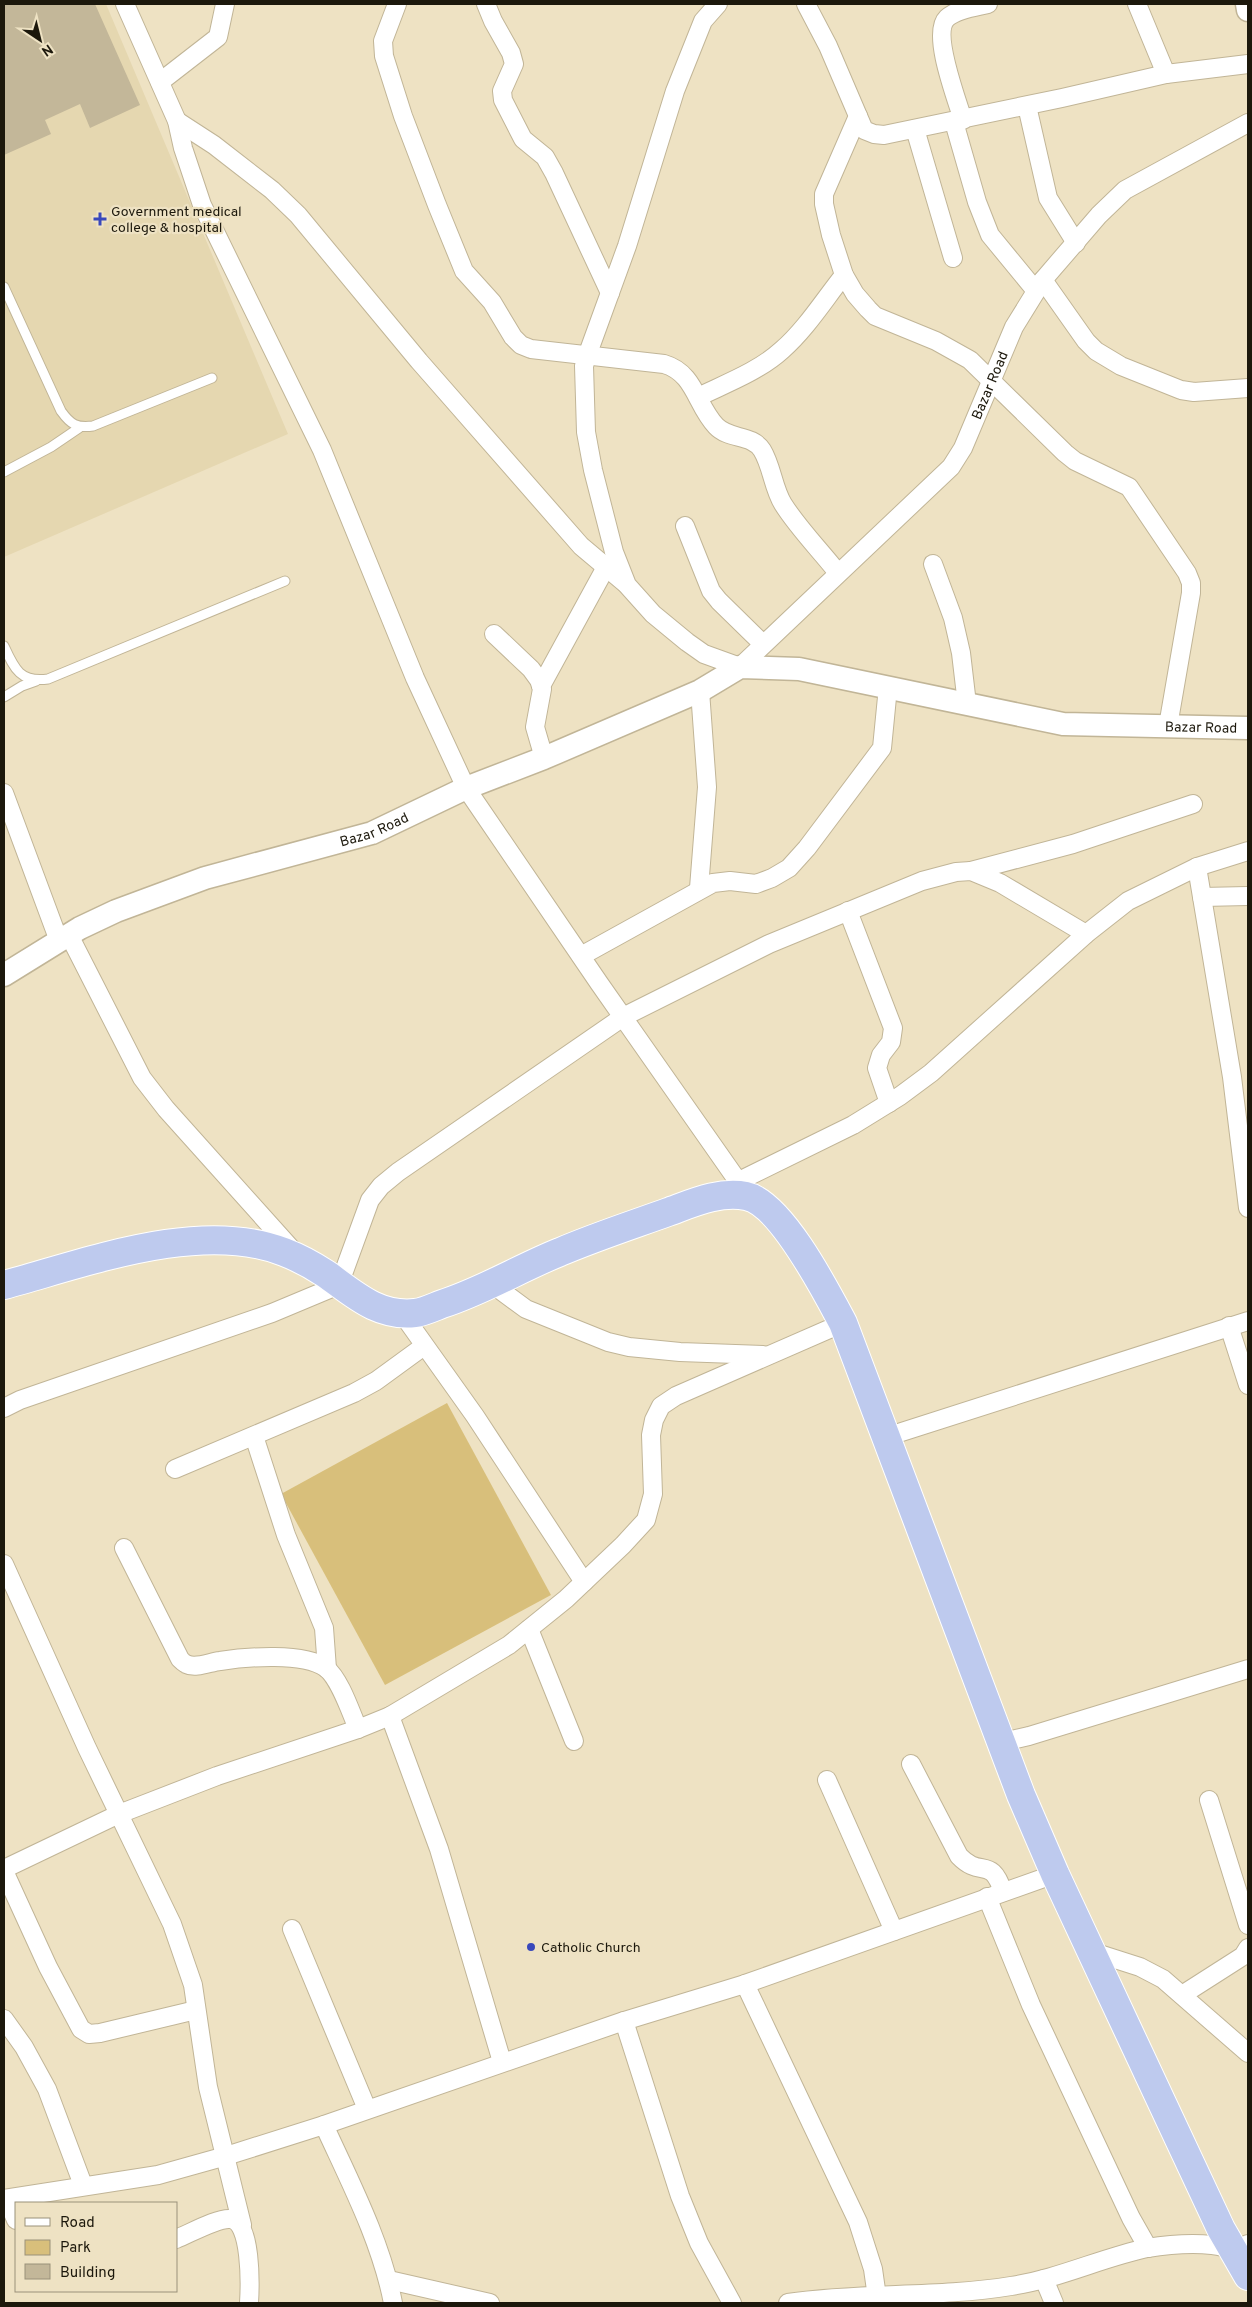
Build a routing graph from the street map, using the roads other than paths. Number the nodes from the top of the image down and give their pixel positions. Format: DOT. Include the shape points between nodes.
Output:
graph roads {
  1 [pos="125,4"];
  2 [pos="225,4"];
  3 [pos="397,4"];
  4 [pos="486,4"];
  5 [pos="806,4"];
  6 [pos="988,4"];
  7 [pos="1137,4"];
  8 [pos="1247,4"];
  9 [pos="710,6"];
  10 [pos="1248,10"];
  11 [pos="1248,64"];
  12 [pos="1166,74"];
  13 [pos="160,82"];
  14 [pos="1027,106"];
  15 [pos="858,116"];
  16 [pos="958,120"];
  17 [pos="177,121"];
  18 [pos="1248,123"];
  19 [pos="915,129"];
  20 [pos="1076,243"];
  21 [pos="953,258"];
  22 [pos="844,275"];
  23 [pos="4,286"];
  24 [pos="1040,286"];
  25 [pos="610,293"];
  26 [pos="587,356"];
  27 [pos="212,378"];
  28 [pos="991,382"];
  29 [pos="1248,388"];
  30 [pos="698,397"];
  31 [pos="79,428"];
  32 [pos="4,472"];
  33 [pos="684,526"];
  34 [pos="933,564"];
  35 [pos="606,568"];
  36 [pos="838,573"];
  37 [pos="285,581"];
  38 [pos="627,585"];
  39 [pos="494,634"];
  40 [pos="763,644"];
  41 [pos="4,646"];
  42 [pos="740,667"];
  43 [pos="36,681"];
  44 [pos="541,686"];
  45 [pos="888,688"];
  46 [pos="700,691"];
  47 [pos="4,697"];
  48 [pos="967,704"];
  49 [pos="1168,726"];
  50 [pos="1248,728"];
  51 [pos="544,758"];
  52 [pos="466,788"];
  53 [pos="4,793"];
  54 [pos="1193,804"];
  55 [pos="1248,851"];
  56 [pos="1197,867"];
  57 [pos="971,871"];
  58 [pos="699,888"];
  59 [pos="1248,896"];
  60 [pos="1202,897"];
  61 [pos="848,911"];
  62 [pos="1086,934"];
  63 [pos="64,938"];
  64 [pos="581,956"];
  65 [pos="4,975"];
  66 [pos="623,1017"];
  67 [pos="889,1103"];
  68 [pos="744,1189"];
  69 [pos="1248,1203"];
  70 [pos="304,1263"];
  71 [pos="492,1284"];
  72 [pos="4,1285"];
  73 [pos="339,1285"];
  74 [pos="401,1312"];
  75 [pos="1248,1321"];
  76 [pos="843,1323"];
  77 [pos="1229,1326"];
  78 [pos="424,1346"];
  79 [pos="768,1356"];
  80 [pos="1248,1385"];
  81 [pos="4,1408"];
  82 [pos="254,1436"];
  83 [pos="886,1437"];
  84 [pos="175,1469"];
  85 [pos="124,1548"];
  86 [pos="4,1564"];
  87 [pos="584,1582"];
  88 [pos="529,1629"];
  89 [pos="327,1669"];
  90 [pos="1248,1669"];
  91 [pos="390,1716"];
  92 [pos="358,1729"];
  93 [pos="574,1741"];
  94 [pos="1003,1742"];
  95 [pos="911,1764"];
  96 [pos="827,1780"];
  97 [pos="1209,1800"];
  98 [pos="119,1814"];
  99 [pos="4,1870"];
  100 [pos="1055,1874"];
  101 [pos="995,1894"];
  102 [pos="1248,1925"];
  103 [pos="292,1929"];
  104 [pos="894,1931"];
  105 [pos="1248,1948"];
  106 [pos="1090,1951"];
  107 [pos="746,1984"];
  108 [pos="1182,1995"];
  109 [pos="196,2010"];
  110 [pos="4,2019"];
  111 [pos="624,2021"];
  112 [pos="1248,2053"];
  113 [pos="502,2062"];
  114 [pos="367,2110"];
  115 [pos="324,2125"];
  116 [pos="226,2156"];
  117 [pos="83,2186"];
  118 [pos="5,2199"];
  119 [pos="15,2218"];
  120 [pos="242,2225"];
  121 [pos="178,2238"];
  122 [pos="1241,2247"];
  123 [pos="1148,2248"];
  124 [pos="1248,2276"];
  125 [pos="1044,2279"];
  126 [pos="389,2280"];
  127 [pos="878,2297"];
  128 [pos="249,2303"];
  129 [pos="393,2303"];
  130 [pos="490,2303"];
  131 [pos="732,2303"];
  132 [pos="788,2303"];
  133 [pos="1054,2303"];
  1 -- 13 [label="street"];
  2 -- 13 [label="street" via="218,37"];
  3 -- 26 [label="street" via="383,41 384,56 413,143 464,271 492,302 521,345"];
  4 -- 25 [label="street" via="512,53 514,64 502,91 503,100 523,139 545,157 554,173"];
  5 -- 15 [label="street"];
  6 -- 16 [label="street" via="954,14 941,26"];
  7 -- 12 [label="street"];
  8 -- 10 [label="street"];
  9 -- 25 [label="street" via="675,91"];
  11 -- 12 [label="street"];
  12 -- 14 [label="street"];
  13 -- 17 [label="street"];
  14 -- 16 [label="street"];
  14 -- 20 [label="street" via="1048,198"];
  15 -- 19 [label="street" via="864,130 874,134"];
  15 -- 22 [label="street" via="824,194 831,235"];
  16 -- 19 [label="street"];
  16 -- 24 [label="street" via="977,202 990,235"];
  17 -- 35 [label="street" via="272,190 298,215 419,361 580,546"];
  17 -- 52 [label="street" via="182,148 202,205 322,450 415,678"];
  18 -- 20 [label="street, Bazar Road" via="1125,190"];
  19 -- 21 [label="street"];
  20 -- 24 [label="street, Bazar Road"];
  22 -- 28 [label="street" via="855,294 875,316 960,353"];
  22 -- 30 [label="street" via="782,350 739,377"];
  23 -- 31 [label="lane" via="61,411 69,423"];
  24 -- 28 [label="street, Bazar Road" via="1014,327"];
  24 -- 29 [label="street" via="1086,341 1106,358 1181,390"];
  25 -- 26 [label="street"];
  26 -- 30 [label="street" via="674,367 683,373"];
  26 -- 38 [label="street" via="584,366 586,432 612,544"];
  27 -- 31 [label="lane" via="94,426"];
  28 -- 36 [label="street, Bazar Road" via="964,448 950,467"];
  28 -- 49 [label="street" via="1075,461 1129,487 1188,573 1191,593"];
  30 -- 36 [label="street" via="717,428 755,443 763,451 783,505"];
  31 -- 32 [label="lane"];
  33 -- 40 [label="street" via="711,591"];
  34 -- 48 [label="street" via="955,627"];
  35 -- 38 [label="street"];
  35 -- 44 [label="street"];
  36 -- 40 [label="street, Bazar Road"];
  37 -- 43 [label="lane" via="48,679"];
  38 -- 42 [label="street" via="686,642 704,654"];
  39 -- 44 [label="street" via="531,669"];
  40 -- 42 [label="street, Bazar Road"];
  41 -- 43 [label="lane" via="21,675"];
  42 -- 45 [label="street, Bazar Road" via="799,669"];
  42 -- 46 [label="street, Bazar Road"];
  43 -- 47 [label="lane"];
  44 -- 51 [label="street" via="535,728"];
  45 -- 48 [label="street, Bazar Road"];
  45 -- 58 [label="street" via="882,748 789,868 756,884 712,882"];
  46 -- 51 [label="street, Bazar Road"];
  46 -- 58 [label="street" via="707,787"];
  48 -- 49 [label="street, Bazar Road" via="1063,724"];
  49 -- 50 [label="street, Bazar Road"];
  51 -- 52 [label="street, Bazar Road"];
  52 -- 63 [label="street, Bazar Road" via="372,833 205,878 116,911"];
  52 -- 64 [label="street"];
  53 -- 63 [label="street"];
  54 -- 57 [label="street" via="1073,844"];
  55 -- 56 [label="street"];
  56 -- 60 [label="street"];
  56 -- 62 [label="street" via="1128,901"];
  57 -- 61 [label="street" via="922,880"];
  57 -- 62 [label="street" via="1000,883"];
  58 -- 64 [label="street"];
  59 -- 60 [label="street"];
  60 -- 69 [label="street" via="1232,1077"];
  61 -- 66 [label="street" via="769,944"];
  61 -- 67 [label="street" via="893,1028 891,1042 881,1055 877,1068"];
  62 -- 67 [label="street" via="931,1073"];
  63 -- 65 [label="street, Bazar Road"];
  63 -- 70 [label="street" via="142,1078"];
  64 -- 66 [label="street"];
  66 -- 68 [label="street"];
  66 -- 73 [label="street" via="466,1123 381,1186 370,1200"];
  67 -- 68 [label="street"];
  68 -- 71 [label="highway" via="700,1200 560,1252"];
  68 -- 76 [label="highway" via="794,1239 818,1275"];
  70 -- 72 [label="highway" via="284,1252 254,1243 204,1240 146,1247"];
  70 -- 73 [label="highway"];
  71 -- 74 [label="highway" via="416,1313"];
  71 -- 79 [label="street" via="526,1309 608,1342 680,1352"];
  73 -- 74 [label="highway" via="385,1312"];
  73 -- 81 [label="street" via="272,1313"];
  74 -- 78 [label="street"];
  75 -- 77 [label="street"];
  76 -- 79 [label="street"];
  76 -- 83 [label="highway"];
  77 -- 80 [label="street"];
  77 -- 83 [label="street"];
  78 -- 82 [label="street" via="354,1393"];
  78 -- 87 [label="street" via="475,1416"];
  79 -- 87 [label="street" via="676,1396 662,1406 654,1420 651,1435 653,1494 646,1520"];
  82 -- 84 [label="street"];
  82 -- 89 [label="street" via="286,1535 324,1628"];
  83 -- 94 [label="highway"];
  85 -- 89 [label="street" via="180,1660 186,1664 195,1666 276,1657 319,1664"];
  86 -- 98 [label="street"];
  87 -- 88 [label="street"];
  88 -- 91 [label="street" via="509,1645"];
  88 -- 93 [label="street"];
  89 -- 92 [label="street"];
  90 -- 94 [label="street"];
  91 -- 92 [label="street"];
  91 -- 113 [label="street" via="439,1849"];
  92 -- 98 [label="street" via="217,1776"];
  94 -- 100 [label="highway"];
  95 -- 101 [label="street" via="960,1856 972,1867 994,1872"];
  96 -- 104 [label="street"];
  97 -- 102 [label="street"];
  98 -- 99 [label="street"];
  98 -- 109 [label="street" via="172,1924 193,1984"];
  99 -- 109 [label="street" via="81,2030 100,2034"];
  100 -- 101 [label="street"];
  100 -- 106 [label="highway"];
  101 -- 104 [label="street"];
  101 -- 123 [label="street" via="1031,2005"];
  103 -- 114 [label="street"];
  104 -- 107 [label="street"];
  105 -- 108 [label="street" via="1243,1956"];
  106 -- 108 [label="street" via="1146,1970"];
  106 -- 122 [label="highway" via="1221,2228"];
  107 -- 111 [label="street"];
  107 -- 127 [label="street" via="858,2222"];
  108 -- 112 [label="street"];
  109 -- 116 [label="street" via="208,2087"];
  110 -- 117 [label="street" via="24,2047 47,2090"];
  111 -- 113 [label="street"];
  111 -- 131 [label="street" via="680,2196 699,2243"];
  113 -- 114 [label="street"];
  114 -- 115 [label="street"];
  115 -- 116 [label="street"];
  115 -- 126 [label="street" via="366,2217"];
  116 -- 117 [label="street" via="158,2175"];
  116 -- 120 [label="street"];
  117 -- 118 [label="street"];
  118 -- 119 [label="street"];
  120 -- 121 [label="street" via="231,2218"];
  120 -- 128 [label="street" via="250,2286"];
  122 -- 123 [label="street"];
  122 -- 124 [label="highway"];
  123 -- 125 [label="street"];
  125 -- 127 [label="street" via="1011,2286"];
  125 -- 133 [label="street"];
  126 -- 129 [label="street"];
  126 -- 130 [label="street"];
  127 -- 132 [label="street" via="821,2298"];
}
